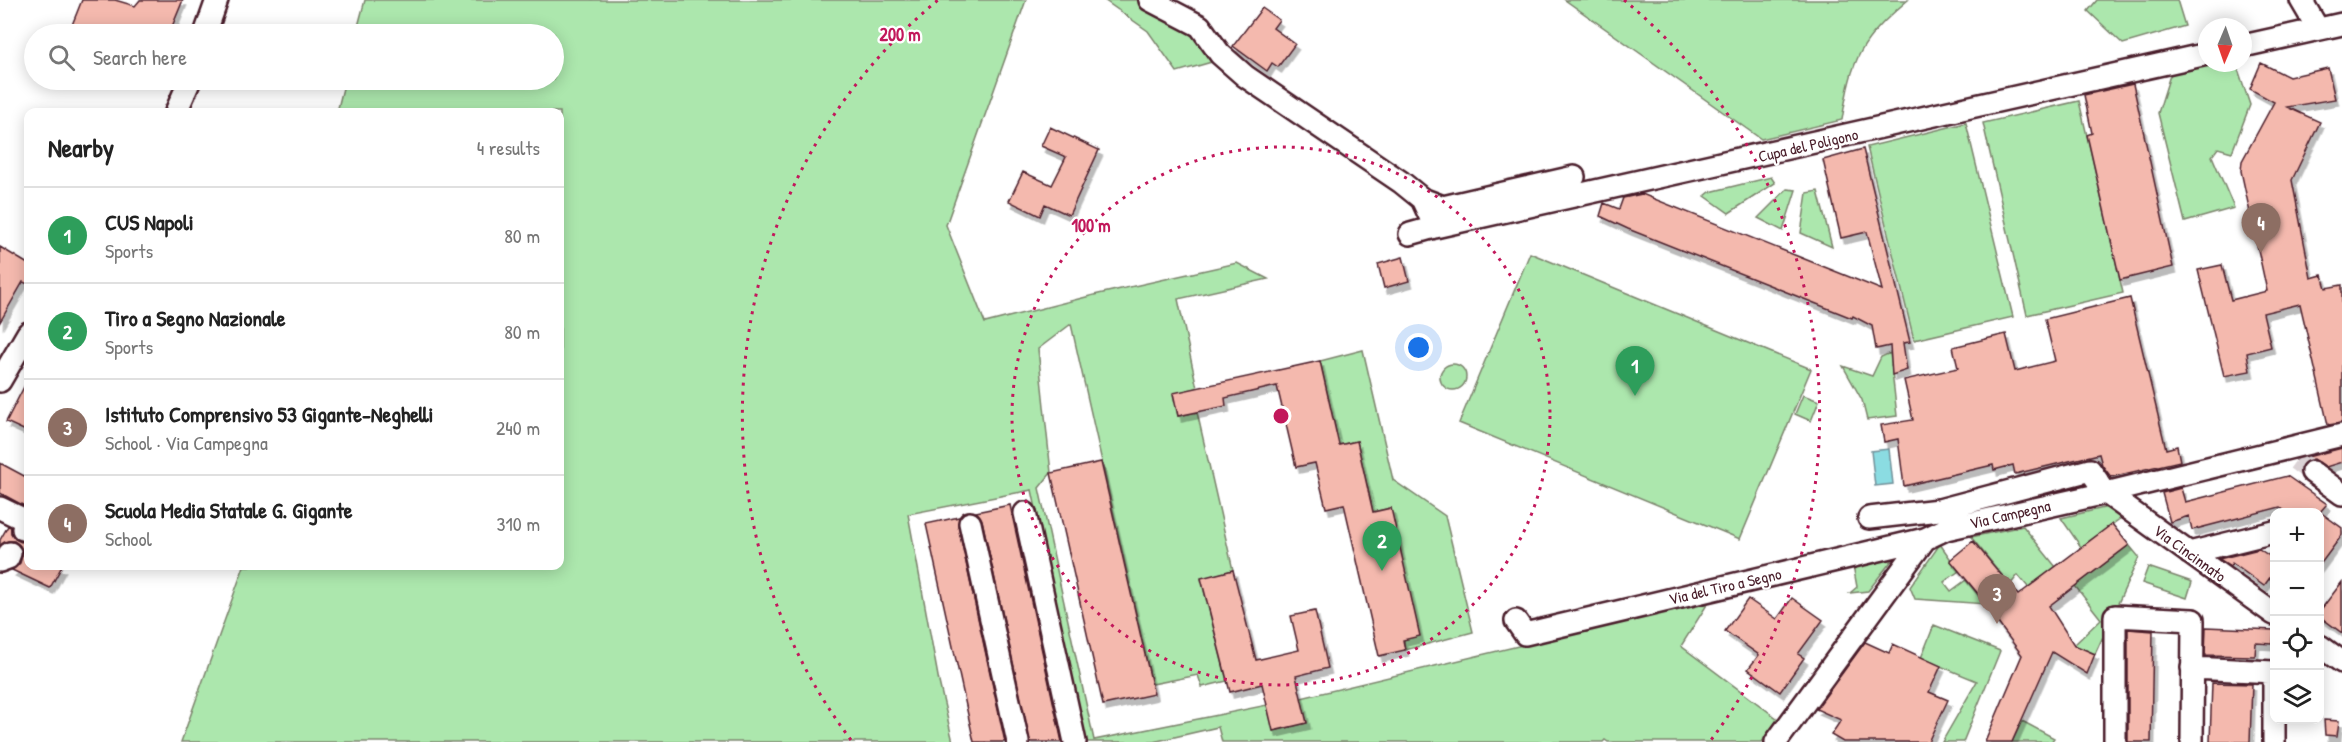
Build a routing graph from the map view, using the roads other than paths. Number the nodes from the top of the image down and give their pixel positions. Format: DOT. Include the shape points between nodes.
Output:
graph roads {
  1 [pos="217,0"];
  2 [pos="1150,0"];
  3 [pos="2301,0"];
  4 [pos="209,24"];
  5 [pos="2342,24"];
  6 [pos="2319,29"];
  7 [pos="2252,44"];
  8 [pos="2198,56"];
  9 [pos="186,90"];
  10 [pos="178,108"];
  11 [pos="1574,177"];
  12 [pos="1422,199"];
  13 [pos="1435,227"];
  14 [pos="1410,234"];
  15 [pos="24,340"];
  16 [pos="0,381"];
  17 [pos="2342,435"];
  18 [pos="2297,460"];
  19 [pos="2106,493"];
  20 [pos="2342,494"];
  21 [pos="0,508"];
  22 [pos="1024,513"];
  23 [pos="1869,518"];
  24 [pos="24,519"];
  25 [pos="970,523"];
  26 [pos="24,524"];
  27 [pos="23,529"];
  28 [pos="2270,533"];
  29 [pos="1925,539"];
  30 [pos="2189,553"];
  31 [pos="2270,611"];
  32 [pos="1521,628"];
  33 [pos="2324,649"];
  34 [pos="2342,662"];
  35 [pos="2192,668"];
  36 [pos="1018,742"];
  37 [pos="1075,742"];
  38 [pos="1776,742"];
  39 [pos="2115,742"];
  40 [pos="2192,742"];
  41 [pos="2274,742"];
  1 -- 4 [label="street"];
  2 -- 12 [label="street" via="1200,26 1220,54 1245,76"];
  3 -- 6 [label="street"];
  5 -- 6 [label="street"];
  6 -- 7 [label="street"];
  8 -- 13 [label="street, Cupa del Poligono"];
  9 -- 10 [label="street"];
  11 -- 12 [label="street" via="1443,207"];
  12 -- 13 [label="street"];
  13 -- 14 [label="street, Cupa del Poligono"];
  15 -- 16 [label="street"];
  17 -- 18 [label="street, Via Campegna"];
  18 -- 19 [label="street, Via Campegna"];
  18 -- 20 [label="street"];
  19 -- 23 [label="street, Via Cincinnato" via="2090,471 1939,510"];
  19 -- 29 [label="street, Via Campegna" via="1946,529"];
  19 -- 30 [label="street, Via Cincinnato"];
  21 -- 24 [label="street"];
  22 -- 37 [label="street"];
  25 -- 36 [label="street"];
  26 -- 27 [label="street"];
  28 -- 30 [label="street"];
  29 -- 32 [label="street, Via del Tiro a Segno"];
  29 -- 38 [label="street"];
  30 -- 31 [label="street, Via Cincinnato"];
  33 -- 34 [label="street"];
  35 -- 39 [label="street" via="2193,620 2115,616"];
  35 -- 40 [label="street"];
  35 -- 41 [label="street" via="2274,672"];
}
